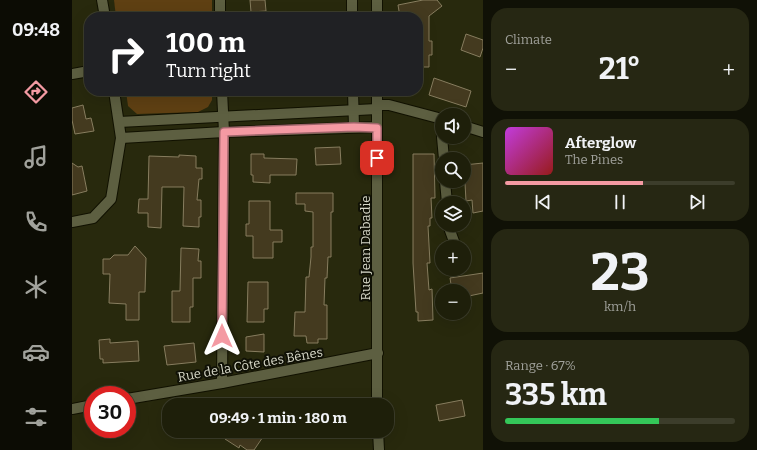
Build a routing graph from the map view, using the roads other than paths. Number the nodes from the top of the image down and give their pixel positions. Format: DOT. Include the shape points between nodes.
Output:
graph roads {
  1 [pos="102,0"];
  2 [pos="220,0"];
  3 [pos="352,0"];
  4 [pos="377,0"];
  5 [pos="104,12"];
  6 [pos="220,12"];
  7 [pos="352,12"];
  8 [pos="377,12"];
  9 [pos="84,72"];
  10 [pos="72,74"];
  11 [pos="115,96"];
  12 [pos="222,96"];
  13 [pos="353,96"];
  14 [pos="377,96"];
  15 [pos="377,107"];
  16 [pos="353,111"];
  17 [pos="223,117"];
  18 [pos="435,117"];
  19 [pos="119,122"];
  20 [pos="354,127"];
  21 [pos="377,128"];
  22 [pos="471,128"];
  23 [pos="224,132"];
  24 [pos="483,132"];
  25 [pos="121,138"];
  26 [pos="72,222"];
  27 [pos="378,353"];
  28 [pos="222,383"];
  29 [pos="136,397"];
  30 [pos="377,398"];
  31 [pos="84,406"];
  32 [pos="72,408"];
  33 [pos="378,438"];
  34 [pos="379,450"];
  1 -- 5 [label="street"];
  2 -- 6 [label="street"];
  3 -- 7 [label="street"];
  4 -- 8 [label="street"];
  9 -- 10 [label="street"];
  11 -- 19 [label="street"];
  12 -- 17 [label="street"];
  13 -- 16 [label="street"];
  14 -- 15 [label="street, Rue Jean Dabadie"];
  15 -- 16 [label="street"];
  15 -- 18 [label="street" via="389,106"];
  15 -- 21 [label="street, Rue Jean Dabadie"];
  16 -- 17 [label="street"];
  16 -- 20 [label="street"];
  17 -- 19 [label="street"];
  17 -- 23 [label="street"];
  19 -- 25 [label="street"];
  20 -- 21 [label="street"];
  20 -- 23 [label="street"];
  21 -- 27 [label="street, Rue Jean Dabadie"];
  22 -- 24 [label="street"];
  23 -- 25 [label="street"];
  23 -- 28 [label="street"];
  25 -- 26 [label="street" via="111,199 93,218"];
  27 -- 28 [label="street, Rue de la Côte des Bênes"];
  27 -- 30 [label="street, Rue Jean Dabadie"];
  28 -- 29 [label="street, Rue de la Côte des Bênes"];
  31 -- 32 [label="street"];
  33 -- 34 [label="street"];
}
